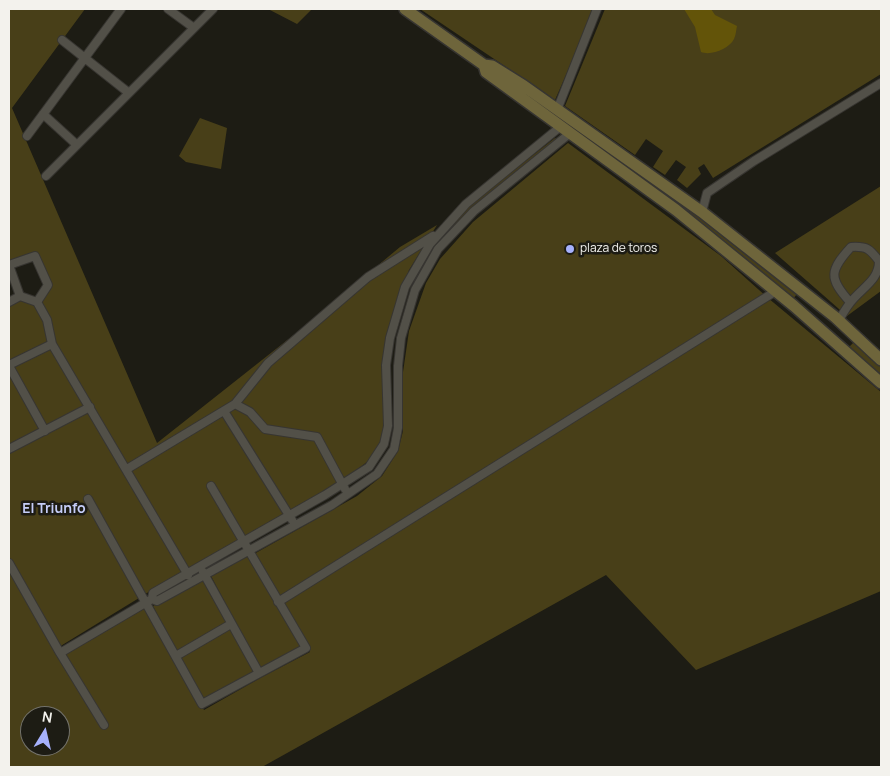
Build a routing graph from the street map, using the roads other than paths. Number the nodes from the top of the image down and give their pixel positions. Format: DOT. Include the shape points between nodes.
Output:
graph roads {
  1 [pos="121,9"];
  2 [pos="168,9"];
  3 [pos="213,9"];
  4 [pos="404,9"];
  5 [pos="597,9"];
  6 [pos="194,28"];
  7 [pos="62,40"];
  8 [pos="86,57"];
  9 [pos="484,65"];
  10 [pos="881,83"];
  11 [pos="129,93"];
  12 [pos="557,110"];
  13 [pos="43,114"];
  14 [pos="564,130"];
  15 [pos="27,136"];
  16 [pos="77,145"];
  17 [pos="46,176"];
  18 [pos="702,212"];
  19 [pos="441,231"];
  20 [pos="9,265"];
  21 [pos="776,292"];
  22 [pos="20,296"];
  23 [pos="9,302"];
  24 [pos="38,302"];
  25 [pos="850,302"];
  26 [pos="839,320"];
  27 [pos="52,344"];
  28 [pos="881,360"];
  29 [pos="9,365"];
  30 [pos="881,383"];
  31 [pos="235,404"];
  32 [pos="90,407"];
  33 [pos="224,411"];
  34 [pos="45,430"];
  35 [pos="9,449"];
  36 [pos="127,469"];
  37 [pos="342,485"];
  38 [pos="211,486"];
  39 [pos="348,494"];
  40 [pos="88,499"];
  41 [pos="290,516"];
  42 [pos="295,525"];
  43 [pos="244,542"];
  44 [pos="249,551"];
  45 [pos="9,563"];
  46 [pos="203,571"];
  47 [pos="188,574"];
  48 [pos="149,601"];
  49 [pos="278,602"];
  50 [pos="232,624"];
  51 [pos="60,652"];
  52 [pos="176,656"];
  53 [pos="259,673"];
  54 [pos="104,725"];
  1 -- 8 [label="street"];
  2 -- 6 [label="street"];
  3 -- 6 [label="street"];
  4 -- 9 [label="main road"];
  5 -- 12 [label="street"];
  6 -- 11 [label="street"];
  7 -- 8 [label="street"];
  8 -- 11 [label="street"];
  8 -- 13 [label="street"];
  9 -- 12 [label="main road" via="492,66"];
  9 -- 14 [label="main road" via="486,72"];
  10 -- 18 [label="street" via="707,193"];
  11 -- 16 [label="street"];
  12 -- 18 [label="main road"];
  13 -- 15 [label="street"];
  13 -- 16 [label="street"];
  14 -- 19 [label="street" via="466,204"];
  14 -- 21 [label="main road" via="669,205"];
  14 -- 39 [label="street" via="474,211 438,249 415,290 401,338 398,428 394,449 376,474"];
  16 -- 17 [label="street"];
  18 -- 26 [label="main road"];
  19 -- 31 [label="street" via="368,277 268,363"];
  19 -- 37 [label="street" via="405,287 390,338 386,365 388,426 384,444 369,467"];
  20 -- 22 [label="street"];
  20 -- 24 [label="street" via="35,256 48,286"];
  21 -- 30 [label="main road"];
  21 -- 49 [label="street"];
  22 -- 23 [label="street"];
  22 -- 24 [label="street"];
  24 -- 27 [label="street" via="47,320"];
  25 -- 25 [label="street" via="880,271 880,261 862,246 852,247 834,267 836,282"];
  25 -- 26 [label="street"];
  26 -- 28 [label="main road"];
  27 -- 29 [label="street"];
  27 -- 32 [label="street"];
  29 -- 34 [label="street"];
  31 -- 33 [label="street"];
  31 -- 37 [label="street" via="250,412 265,429 317,438"];
  32 -- 34 [label="street"];
  32 -- 36 [label="street"];
  33 -- 36 [label="street"];
  33 -- 41 [label="street"];
  34 -- 35 [label="street"];
  36 -- 47 [label="street"];
  37 -- 39 [label="street"];
  37 -- 41 [label="street"];
  38 -- 43 [label="street"];
  39 -- 42 [label="street"];
  40 -- 48 [label="street"];
  41 -- 42 [label="street"];
  41 -- 43 [label="street"];
  42 -- 44 [label="street"];
  43 -- 44 [label="street"];
  43 -- 46 [label="street"];
  44 -- 46 [label="street"];
  44 -- 49 [label="street"];
  45 -- 51 [label="street"];
  46 -- 47 [label="street"];
  46 -- 48 [label="street" via="157,601"];
  46 -- 50 [label="street"];
  47 -- 48 [label="street" via="152,593"];
  48 -- 51 [label="street"];
  48 -- 52 [label="street"];
  49 -- 53 [label="street" via="306,648"];
  50 -- 52 [label="street"];
  50 -- 53 [label="street"];
  51 -- 54 [label="street"];
  52 -- 53 [label="street" via="202,704"];
}
